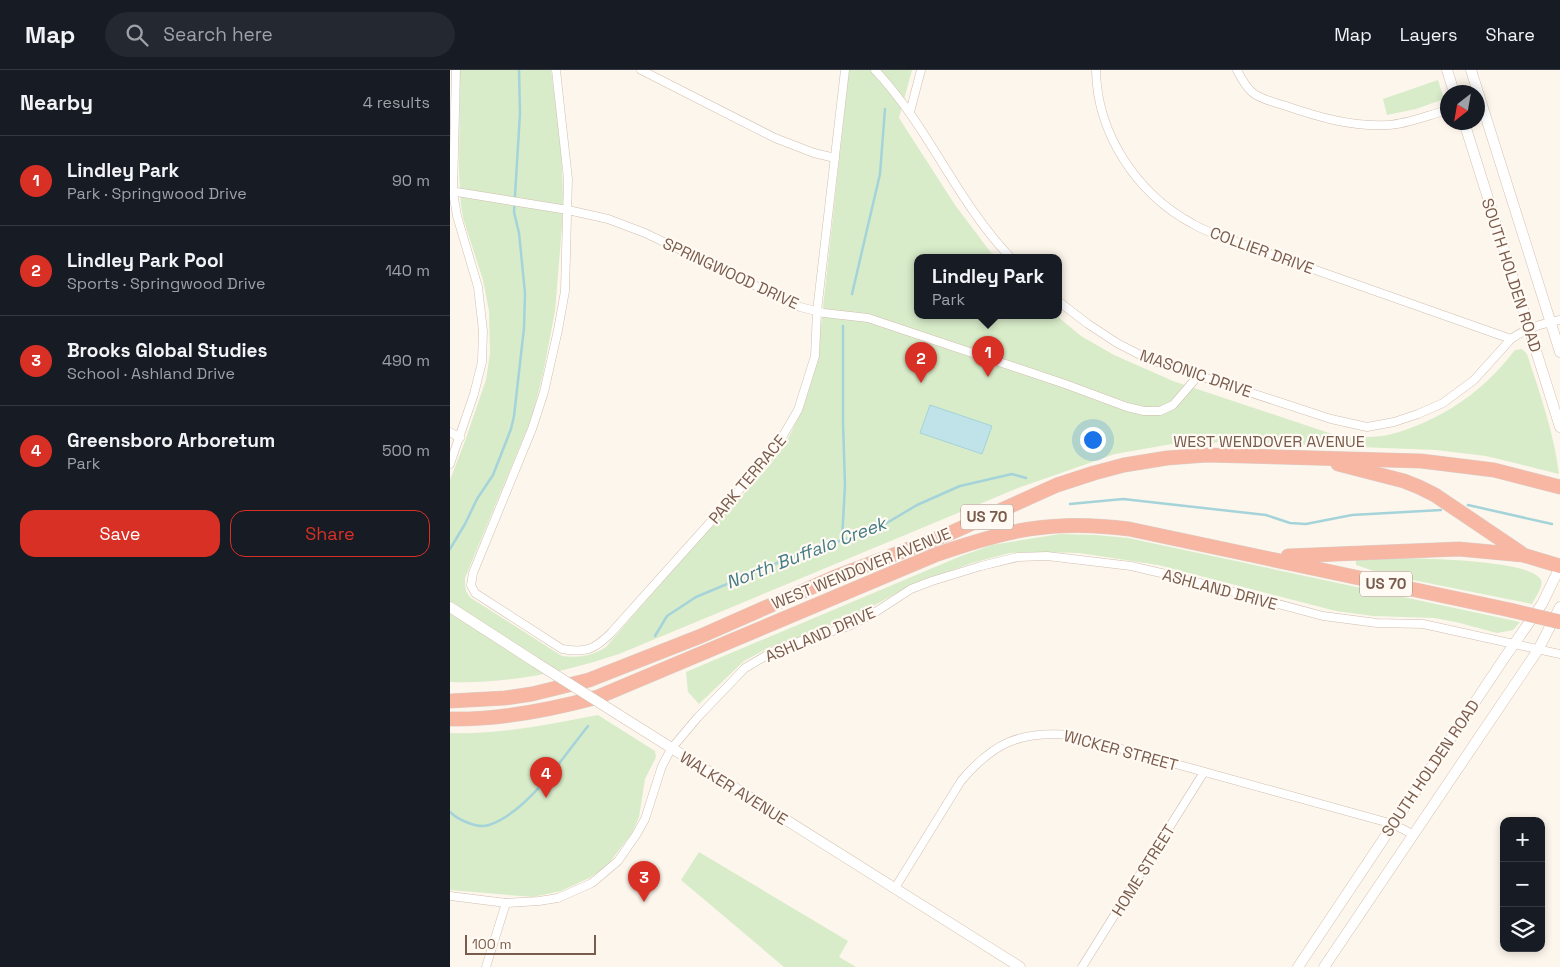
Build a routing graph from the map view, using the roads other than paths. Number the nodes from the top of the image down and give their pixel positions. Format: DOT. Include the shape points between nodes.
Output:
graph roads {
  1 [pos="456,70"];
  2 [pos="556,70"];
  3 [pos="642,70"];
  4 [pos="845,70"];
  5 [pos="875,70"];
  6 [pos="921,70"];
  7 [pos="1096,70"];
  8 [pos="1237,70"];
  9 [pos="1447,70"];
  10 [pos="1471,70"];
  11 [pos="1452,85"];
  12 [pos="910,112"];
  13 [pos="1440,112"];
  14 [pos="1467,130"];
  15 [pos="835,158"];
  16 [pos="452,191"];
  17 [pos="568,210"];
  18 [pos="1007,254"];
  19 [pos="1062,304"];
  20 [pos="817,311"];
  21 [pos="1555,321"];
  22 [pos="1529,328"];
  23 [pos="1511,339"];
  24 [pos="1560,352"];
  25 [pos="1198,376"];
  26 [pos="1560,427"];
  27 [pos="450,432"];
  28 [pos="460,438"];
  29 [pos="1320,459"];
  30 [pos="450,464"];
  31 [pos="1560,487"];
  32 [pos="1523,555"];
  33 [pos="1262,556"];
  34 [pos="1560,567"];
  35 [pos="450,607"];
  36 [pos="1560,607"];
  37 [pos="1560,622"];
  38 [pos="1514,644"];
  39 [pos="1538,650"];
  40 [pos="1560,654"];
  41 [pos="450,701"];
  42 [pos="450,719"];
  43 [pos="671,749"];
  44 [pos="1204,772"];
  45 [pos="1393,824"];
  46 [pos="1412,834"];
  47 [pos="895,888"];
  48 [pos="450,896"];
  49 [pos="506,904"];
  50 [pos="486,967"];
  51 [pos="1020,967"];
  52 [pos="1082,967"];
  53 [pos="1298,967"];
  54 [pos="1324,967"];
  1 -- 16 [label="street"];
  2 -- 17 [label="street, PARK TERRACE" via="568,179"];
  3 -- 15 [label="street" via="776,138"];
  4 -- 15 [label="street, PARK TERRACE"];
  5 -- 12 [label="street"];
  6 -- 12 [label="street"];
  7 -- 23 [label="street, COLLIER DRIVE" via="1101,110 1122,158 1167,207 1193,224"];
  8 -- 13 [label="street" via="1253,94 1324,119 1388,125"];
  9 -- 11 [label="main road"];
  10 -- 21 [label="main road, SOUTH HOLDEN ROAD"];
  12 -- 18 [label="street" via="973,212"];
  14 -- 22 [label="main road, SOUTH HOLDEN ROAD"];
  15 -- 20 [label="street, PARK TERRACE"];
  16 -- 17 [label="street, SPRINGWOOD DRIVE"];
  16 -- 28 [label="street" via="478,287 483,331 482,362"];
  17 -- 20 [label="street, SPRINGWOOD DRIVE" via="608,219 645,233 800,307"];
  17 -- 20 [label="street, PARK TERRACE" via="565,291 544,392 471,585 475,593 562,649 578,652 602,642 774,451 798,410 809,379 815,356"];
  19 -- 25 [label="street, MASONIC DRIVE" via="1117,343 1148,359"];
  20 -- 25 [label="street, SPRINGWOOD DRIVE" via="868,318 1144,411 1160,411 1173,405"];
  21 -- 22 [label="street, MASONIC DRIVE"];
  21 -- 24 [label="main road, SOUTH HOLDEN ROAD"];
  22 -- 23 [label="street, MASONIC DRIVE"];
  22 -- 26 [label="main road, SOUTH HOLDEN ROAD"];
  23 -- 25 [label="street, MASONIC DRIVE" via="1474,380 1443,403 1394,422 1367,427 1345,424"];
  27 -- 28 [label="street"];
  28 -- 30 [label="street"];
  29 -- 31 [label="highway, WEST WENDOVER AVENUE / US 70" via="1440,463 1494,470"];
  29 -- 32 [label="highway" via="1419,487"];
  29 -- 41 [label="highway, WEST WENDOVER AVENUE / US 70" via="1207,455 1142,462 1094,473 1057,485 946,535 589,680 523,696"];
  32 -- 33 [label="highway" via="1460,549"];
  32 -- 34 [label="highway"];
  33 -- 37 [label="highway, WEST WENDOVER AVENUE / US 70, bridge"];
  33 -- 42 [label="highway, WEST WENDOVER AVENUE / US 70" via="1106,526 1056,525 1008,532 935,555 598,697 549,710 491,718"];
  34 -- 38 [label="main road, SOUTH HOLDEN ROAD" via="1542,604"];
  35 -- 43 [label="main road, WALKER AVENUE, bridge"];
  36 -- 39 [label="main road, SOUTH HOLDEN ROAD"];
  38 -- 39 [label="street, ASHLAND DRIVE"];
  38 -- 43 [label="street, ASHLAND DRIVE" via="1423,624 1377,623 1323,616 1131,566 1047,556 1018,557 932,581 911,589 872,615 848,626 779,648 745,668"];
  38 -- 45 [label="main road, SOUTH HOLDEN ROAD"];
  39 -- 40 [label="street, ASHLAND DRIVE"];
  39 -- 46 [label="main road, SOUTH HOLDEN ROAD"];
  43 -- 47 [label="main road, WALKER AVENUE"];
  43 -- 49 [label="street, ASHLAND DRIVE" via="662,766 645,819 618,861 592,883 558,898"];
  44 -- 45 [label="street, WICKER STREET"];
  44 -- 47 [label="street, WICKER STREET" via="1071,735 1052,733 1019,738 986,755 961,781"];
  44 -- 52 [label="street, HOME STREET"];
  45 -- 46 [label="street, WICKER STREET"];
  45 -- 53 [label="main road, SOUTH HOLDEN ROAD"];
  46 -- 54 [label="main road, SOUTH HOLDEN ROAD"];
  47 -- 51 [label="main road, WALKER AVENUE"];
  48 -- 49 [label="street, ASHLAND DRIVE"];
  49 -- 50 [label="street"];
}
